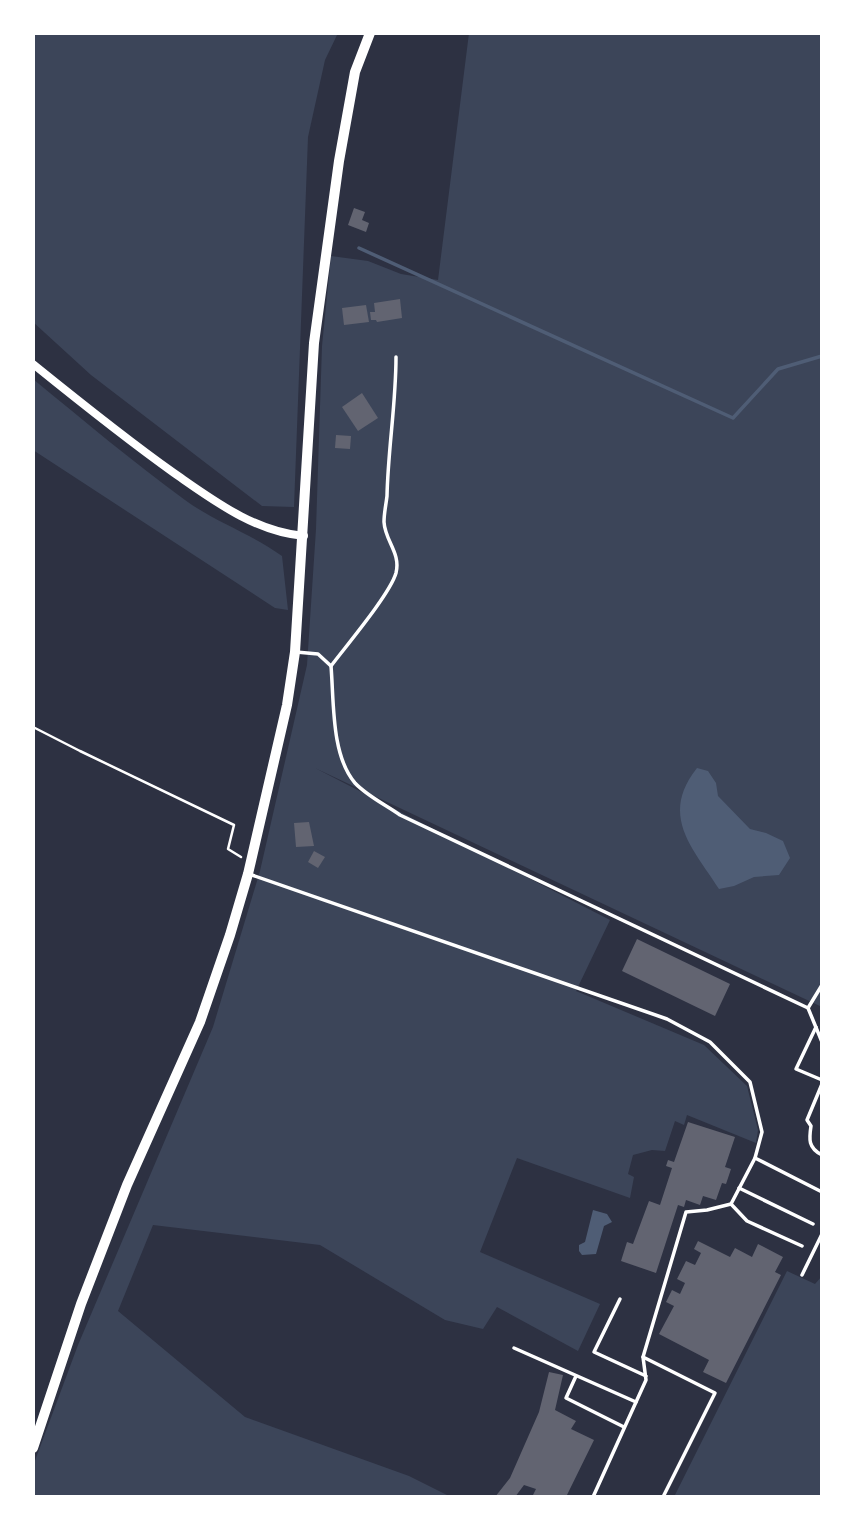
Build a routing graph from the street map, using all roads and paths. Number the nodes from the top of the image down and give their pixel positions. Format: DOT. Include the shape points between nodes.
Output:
graph roads {
  1 [pos="370,33"];
  2 [pos="396,357"];
  3 [pos="33,364"];
  4 [pos="303,536"];
  5 [pos="295,652"];
  6 [pos="331,666"];
  7 [pos="33,727"];
  8 [pos="249,868"];
  9 [pos="822,985"];
  10 [pos="808,1008"];
  11 [pos="816,1027"];
  12 [pos="822,1042"];
  13 [pos="822,1082"];
  14 [pos="822,1155"];
  15 [pos="755,1158"];
  16 [pos="739,1188"];
  17 [pos="822,1192"];
  18 [pos="731,1204"];
  19 [pos="813,1224"];
  20 [pos="822,1234"];
  21 [pos="802,1246"];
  22 [pos="802,1275"];
  23 [pos="620,1299"];
  24 [pos="514,1348"];
  25 [pos="643,1357"];
  26 [pos="576,1376"];
  27 [pos="646,1376"];
  28 [pos="636,1402"];
  29 [pos="624,1427"];
  30 [pos="33,1448"];
  31 [pos="593,1497"];
  32 [pos="663,1497"];
  1 -- 4 [label="main road" via="355,72 327,240 314,343"];
  2 -- 6 [label="lane" via="384,520 397,556 396,571"];
  3 -- 4 [label="street" via="117,433 215,501 255,523"];
  4 -- 5 [label="main road"];
  5 -- 6 [label="lane" via="318,654"];
  5 -- 8 [label="main road"];
  6 -- 10 [label="lane" via="338,750 346,770 363,790 400,815"];
  7 -- 8 [label="path" via="234,825 228,849"];
  8 -- 15 [label="lane" via="667,1019 710,1042 750,1082 762,1132"];
  8 -- 30 [label="main road" via="200,1022 80,1304"];
  9 -- 10 [label="lane"];
  10 -- 11 [label="lane"];
  11 -- 12 [label="lane"];
  11 -- 13 [label="lane" via="796,1069"];
  13 -- 14 [label="lane" via="807,1120 811,1147"];
  15 -- 16 [label="lane"];
  15 -- 17 [label="lane"];
  16 -- 18 [label="lane"];
  16 -- 19 [label="lane"];
  18 -- 21 [label="lane" via="747,1221"];
  18 -- 25 [label="lane" via="686,1212"];
  20 -- 22 [label="lane"];
  23 -- 27 [label="lane" via="594,1352"];
  24 -- 26 [label="lane"];
  25 -- 27 [label="lane"];
  25 -- 32 [label="lane" via="715,1393"];
  26 -- 28 [label="lane"];
  26 -- 29 [label="lane" via="566,1398"];
  27 -- 28 [label="lane"];
  28 -- 29 [label="lane"];
  29 -- 31 [label="lane"];
}
